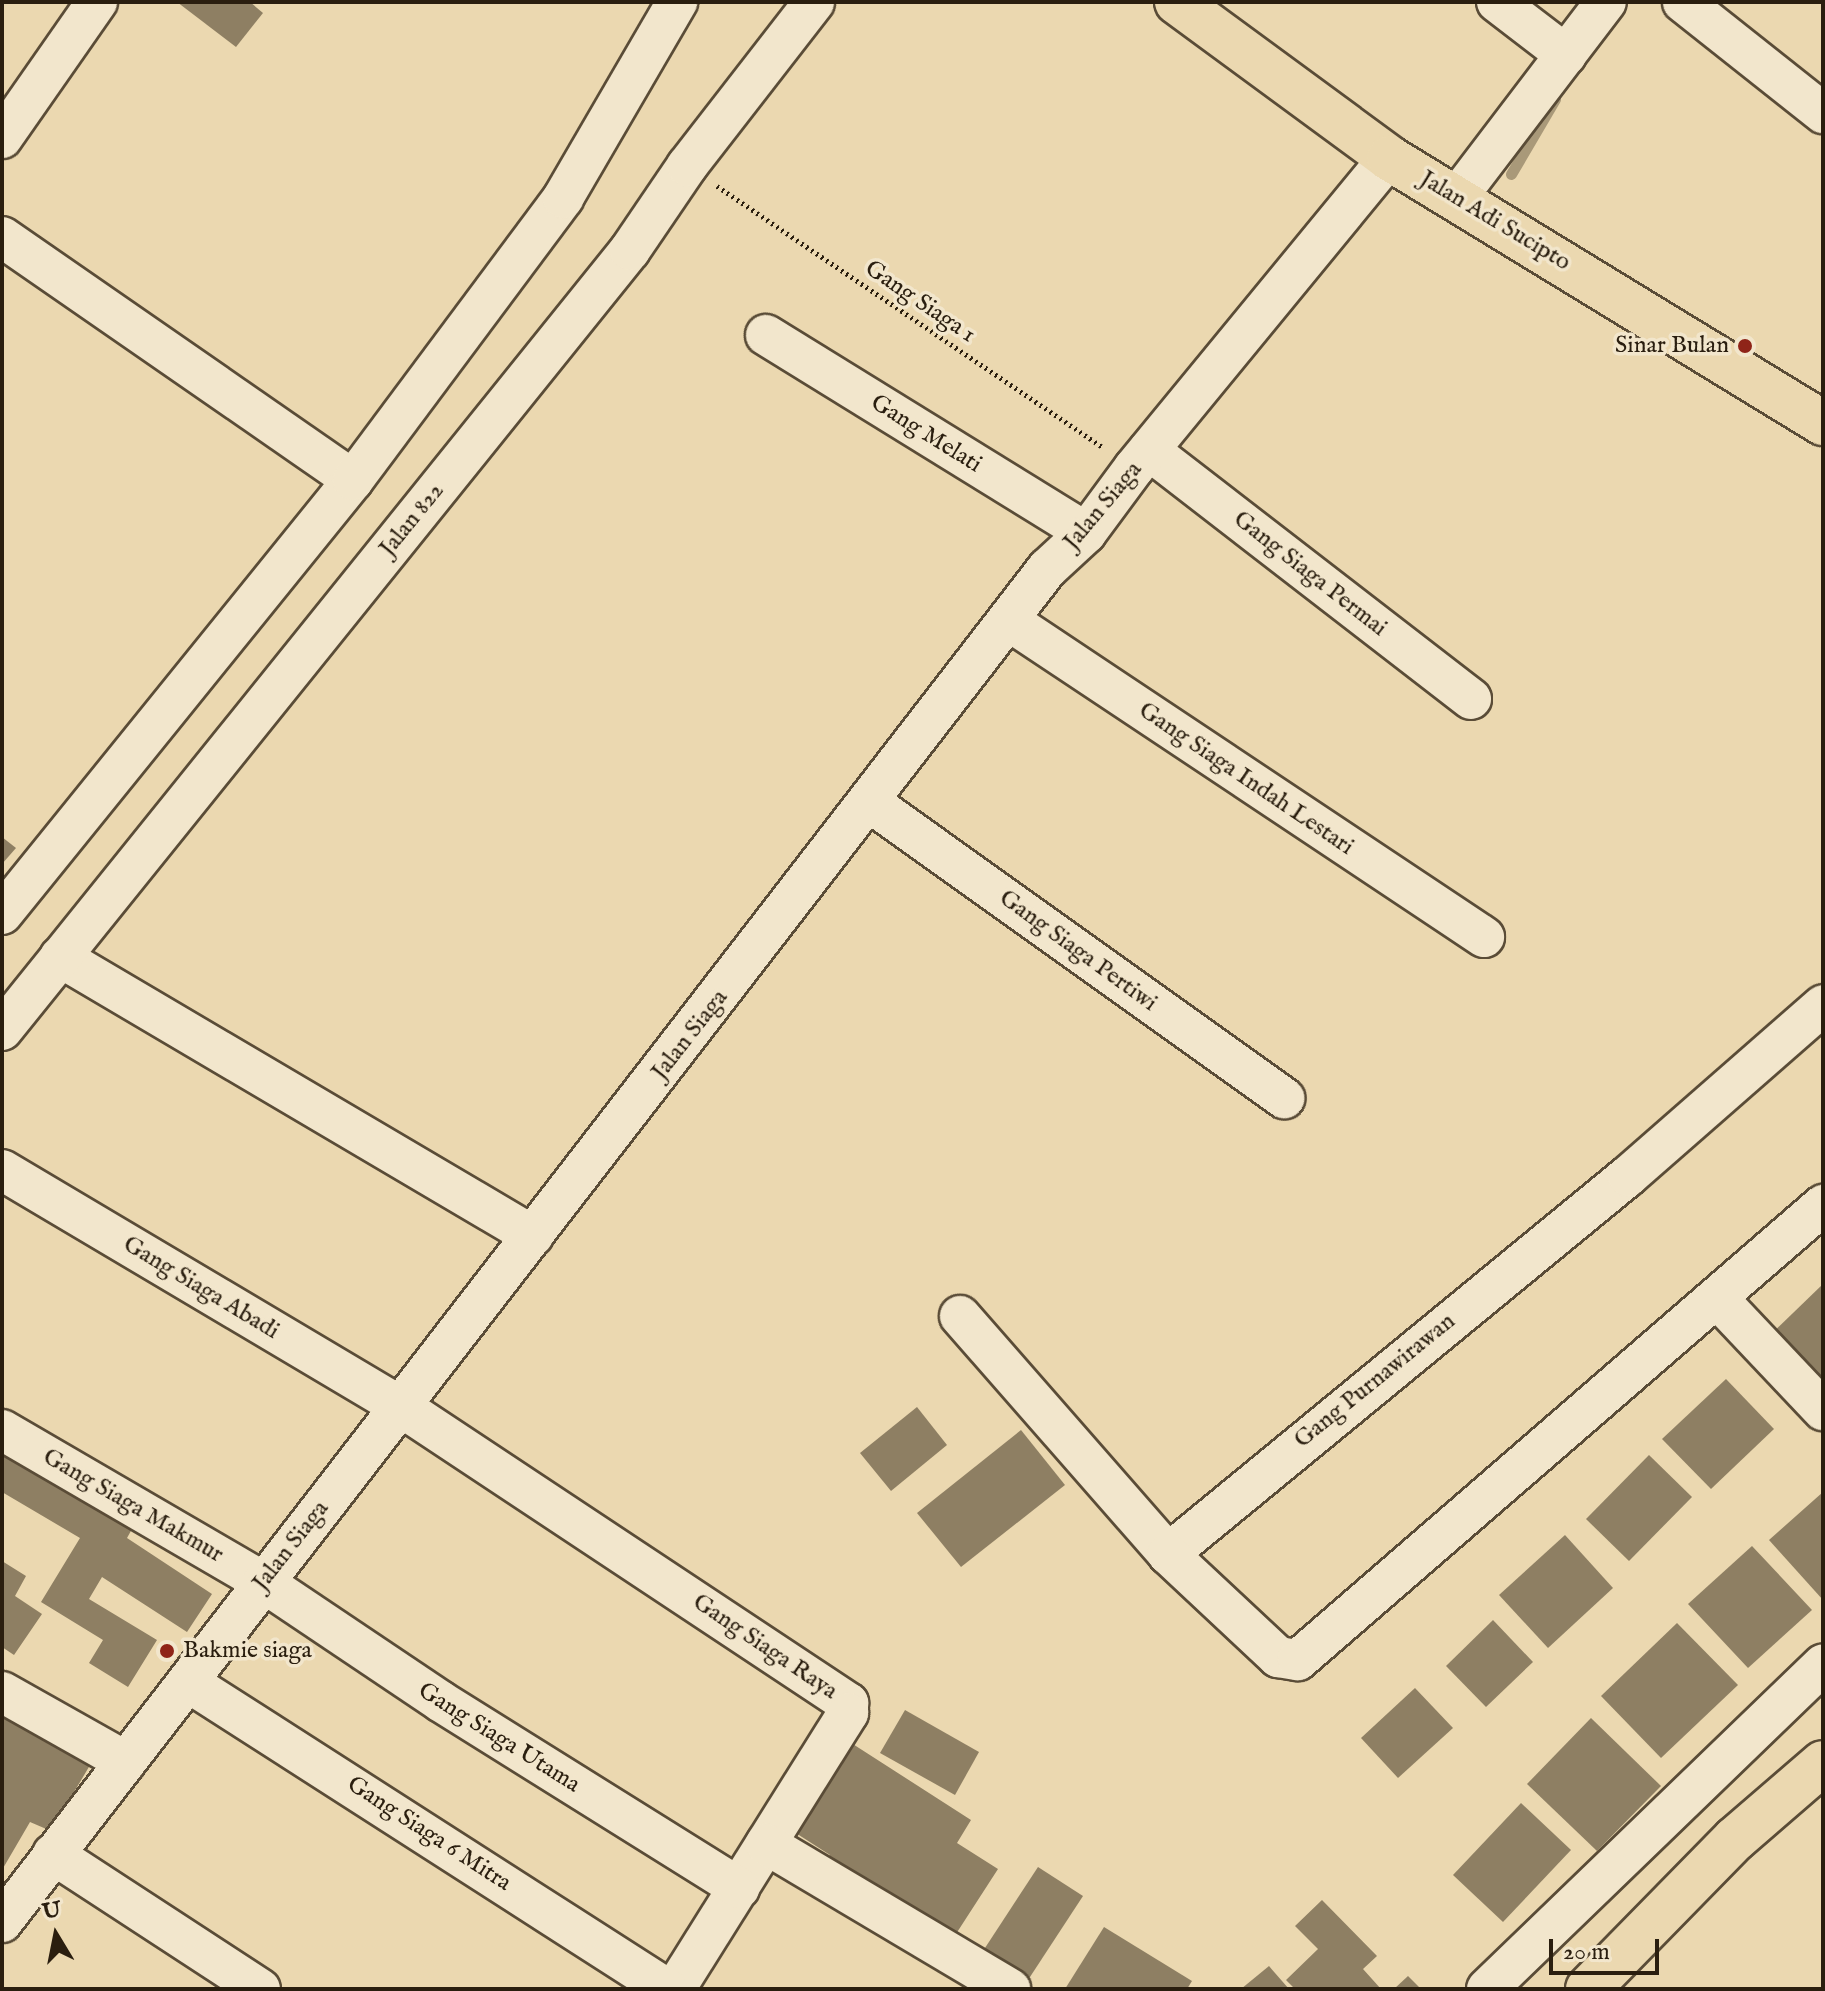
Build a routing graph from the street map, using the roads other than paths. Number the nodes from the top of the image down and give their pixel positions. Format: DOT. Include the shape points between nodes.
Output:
graph roads {
  1 [pos="97,2"];
  2 [pos="677,2"];
  3 [pos="814,2"];
  4 [pos="1177,2"];
  5 [pos="1497,2"];
  6 [pos="1606,2"];
  7 [pos="1683,2"];
  8 [pos="1566,55"];
  9 [pos="1823,113"];
  10 [pos="2,138"];
  11 [pos="1389,158"];
  12 [pos="1458,196"];
  13 [pos="2,237"];
  14 [pos="766,335"];
  15 [pos="1823,423"];
  16 [pos="1141,459"];
  17 [pos="353,480"];
  18 [pos="1086,533"];
  19 [pos="1008,620"];
  20 [pos="1471,699"];
  21 [pos="871,803"];
  22 [pos="2,914"];
  23 [pos="1484,937"];
  24 [pos="60,957"];
  25 [pos="1823,1005"];
  26 [pos="2,1030"];
  27 [pos="1284,1098"];
  28 [pos="2,1170"];
  29 [pos="1823,1205"];
  30 [pos="533,1236"];
  31 [pos="1718,1299"];
  32 [pos="960,1316"];
  33 [pos="400,1406"];
  34 [pos="1823,1410"];
  35 [pos="2,1430"];
  36 [pos="1168,1554"];
  37 [pos="263,1582"];
  38 [pos="1823,1664"];
  39 [pos="188,1682"];
  40 [pos="2,1692"];
  41 [pos="126,1762"];
  42 [pos="1823,1763"];
  43 [pos="766,1844"];
  44 [pos="53,1854"];
  45 [pos="739,1888"];
  46 [pos="2,1922"];
  47 [pos="260,1989"];
  48 [pos="667,1989"];
  49 [pos="675,1989"];
  50 [pos="1010,1989"];
  51 [pos="1487,1989"];
  52 [pos="1588,1989"];
  1 -- 10 [label="street"];
  2 -- 17 [label="street" via="563,198"];
  3 -- 24 [label="street, Jalan 822" via="687,166 630,250"];
  4 -- 11 [label="main road, Jalan Adi Sucipto"];
  5 -- 8 [label="street"];
  6 -- 8 [label="street"];
  7 -- 9 [label="street"];
  8 -- 12 [label="street"];
  11 -- 12 [label="main road, Jalan Adi Sucipto"];
  11 -- 16 [label="street, Jalan Siaga"];
  12 -- 15 [label="main road, Jalan Adi Sucipto"];
  13 -- 17 [label="street"];
  14 -- 18 [label="street, Gang Melati"];
  16 -- 18 [label="street, Jalan Siaga"];
  16 -- 20 [label="street, Gang Siaga Permai"];
  17 -- 22 [label="street"];
  18 -- 19 [label="street, Jalan Siaga" via="1047,569"];
  19 -- 21 [label="street, Jalan Siaga"];
  19 -- 23 [label="street, Gang Siaga Indah Lestari"];
  21 -- 27 [label="street, Gang Siaga Pertiwi"];
  21 -- 30 [label="street, Jalan Siaga"];
  24 -- 26 [label="street, Jalan 822"];
  24 -- 30 [label="street"];
  25 -- 36 [label="street, Gang Purnawirawan" via="1628,1176"];
  28 -- 33 [label="street, Gang Siaga Abadi"];
  29 -- 31 [label="street"];
  30 -- 33 [label="street, Jalan Siaga"];
  31 -- 34 [label="street"];
  31 -- 36 [label="street" via="1298,1660 1278,1657"];
  32 -- 36 [label="street"];
  33 -- 37 [label="street, Jalan Siaga"];
  33 -- 43 [label="street, Gang Siaga Raya" via="848,1703 848,1713"];
  35 -- 37 [label="street, Gang Siaga Makmur"];
  37 -- 39 [label="street, Jalan Siaga"];
  37 -- 45 [label="street, Gang Siaga Utama" via="440,1701"];
  38 -- 51 [label="street"];
  39 -- 41 [label="street, Jalan Siaga"];
  39 -- 48 [label="street, Gang Siaga 6 Mitra"];
  40 -- 41 [label="street"];
  41 -- 44 [label="street, Jalan Siaga"];
  42 -- 52 [label="main road" via="1735,1839"];
  43 -- 45 [label="street, Gang Siaga Raya"];
  43 -- 50 [label="street"];
  44 -- 46 [label="street, Jalan Siaga"];
  44 -- 47 [label="street"];
  45 -- 49 [label="street, Gang Siaga Raya"];
}
